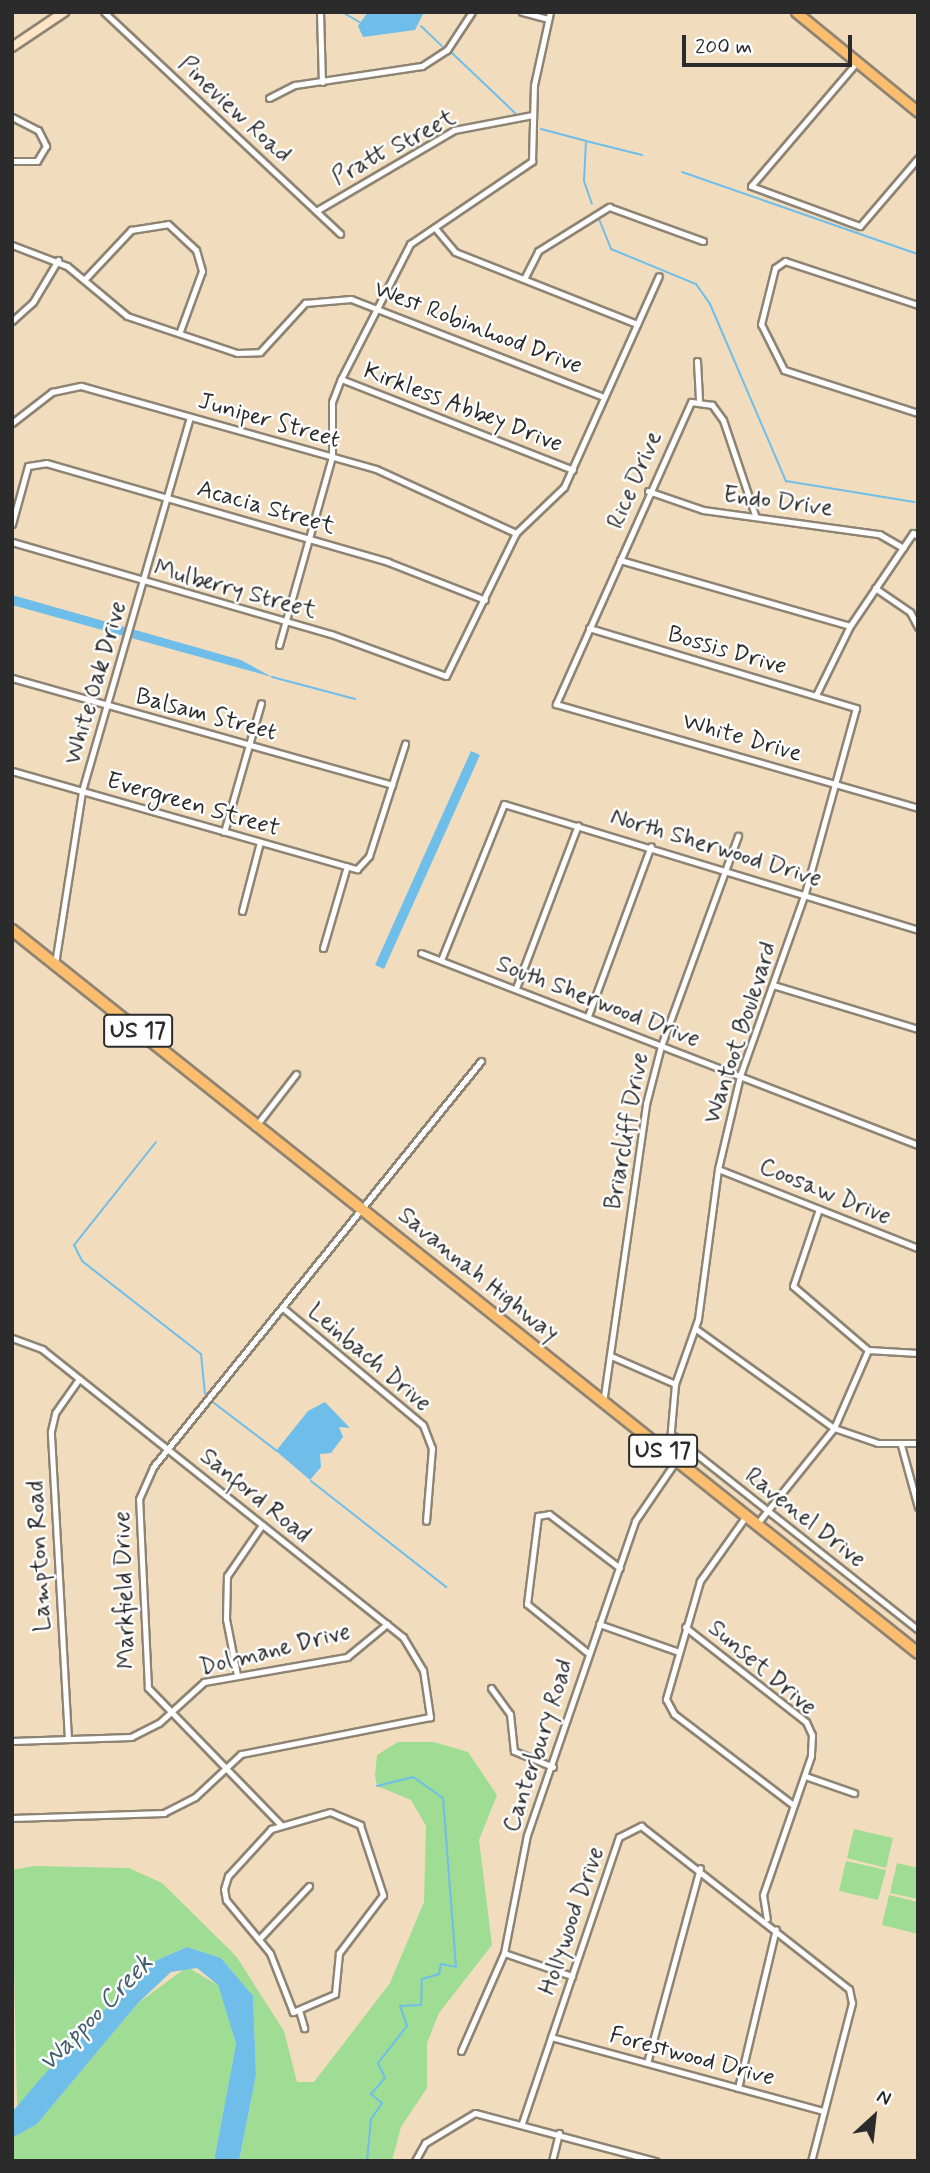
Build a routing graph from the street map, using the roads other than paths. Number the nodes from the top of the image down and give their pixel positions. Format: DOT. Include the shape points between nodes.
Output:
graph roads {
  1 [pos="64,12"];
  2 [pos="104,12"];
  3 [pos="320,12"];
  4 [pos="472,12"];
  5 [pos="522,12"];
  6 [pos="796,12"];
  7 [pos="549,16"];
  8 [pos="12,47"];
  9 [pos="857,62"];
  10 [pos="322,82"];
  11 [pos="269,98"];
  12 [pos="918,112"];
  13 [pos="533,115"];
  14 [pos="12,117"];
  15 [pos="918,158"];
  16 [pos="12,161"];
  17 [pos="316,211"];
  18 [pos="435,228"];
  19 [pos="340,234"];
  20 [pos="703,241"];
  21 [pos="12,245"];
  22 [pos="58,260"];
  23 [pos="659,276"];
  24 [pos="524,279"];
  25 [pos="84,281"];
  26 [pos="376,304"];
  27 [pos="918,305"];
  28 [pos="12,321"];
  29 [pos="637,324"];
  30 [pos="180,331"];
  31 [pos="697,361"];
  32 [pos="341,379"];
  33 [pos="604,397"];
  34 [pos="699,400"];
  35 [pos="918,413"];
  36 [pos="190,417"];
  37 [pos="12,423"];
  38 [pos="332,456"];
  39 [pos="573,470"];
  40 [pos="648,491"];
  41 [pos="169,499"];
  42 [pos="755,515"];
  43 [pos="12,524"];
  44 [pos="516,533"];
  45 [pos="916,535"];
  46 [pos="310,539"];
  47 [pos="12,542"];
  48 [pos="903,548"];
  49 [pos="620,560"];
  50 [pos="143,583"];
  51 [pos="874,588"];
  52 [pos="485,600"];
  53 [pos="287,623"];
  54 [pos="850,626"];
  55 [pos="918,627"];
  56 [pos="589,628"];
  57 [pos="279,645"];
  58 [pos="12,678"];
  59 [pos="816,695"];
  60 [pos="261,703"];
  61 [pos="556,704"];
  62 [pos="107,706"];
  63 [pos="856,708"];
  64 [pos="405,744"];
  65 [pos="250,745"];
  66 [pos="12,771"];
  67 [pos="834,784"];
  68 [pos="392,785"];
  69 [pos="82,791"];
  70 [pos="918,808"];
  71 [pos="578,825"];
  72 [pos="224,832"];
  73 [pos="738,836"];
  74 [pos="260,842"];
  75 [pos="651,846"];
  76 [pos="347,866"];
  77 [pos="726,867"];
  78 [pos="805,892"];
  79 [pos="242,911"];
  80 [pos="12,930"];
  81 [pos="918,930"];
  82 [pos="323,948"];
  83 [pos="421,953"];
  84 [pos="441,960"];
  85 [pos="55,964"];
  86 [pos="773,985"];
  87 [pos="516,988"];
  88 [pos="588,1016"];
  89 [pos="918,1029"];
  90 [pos="661,1046"];
  91 [pos="481,1061"];
  92 [pos="296,1074"];
  93 [pos="740,1076"];
  94 [pos="256,1126"];
  95 [pos="918,1145"];
  96 [pos="718,1169"];
  97 [pos="361,1209"];
  98 [pos="819,1209"];
  99 [pos="918,1248"];
  100 [pos="283,1308"];
  101 [pos="696,1329"];
  102 [pos="12,1338"];
  103 [pos="868,1350"];
  104 [pos="918,1353"];
  105 [pos="611,1356"];
  106 [pos="79,1379"];
  107 [pos="675,1384"];
  108 [pos="603,1403"];
  109 [pos="834,1428"];
  110 [pos="671,1434"];
  111 [pos="918,1443"];
  112 [pos="901,1445"];
  113 [pos="167,1449"];
  114 [pos="672,1458"];
  115 [pos="918,1507"];
  116 [pos="768,1510"];
  117 [pos="746,1516"];
  118 [pos="426,1521"];
  119 [pos="262,1525"];
  120 [pos="757,1525"];
  121 [pos="620,1568"];
  122 [pos="387,1624"];
  123 [pos="599,1624"];
  124 [pos="685,1627"];
  125 [pos="918,1630"];
  126 [pos="676,1651"];
  127 [pos="588,1653"];
  128 [pos="918,1653"];
  129 [pos="237,1675"];
  130 [pos="491,1689"];
  131 [pos="171,1714"];
  132 [pos="68,1739"];
  133 [pos="12,1741"];
  134 [pos="225,1766"];
  135 [pos="553,1767"];
  136 [pos="805,1776"];
  137 [pos="854,1793"];
  138 [pos="793,1805"];
  139 [pos="12,1818"];
  140 [pos="280,1824"];
  141 [pos="700,1868"];
  142 [pos="309,1886"];
  143 [pos="769,1923"];
  144 [pos="776,1929"];
  145 [pos="259,1939"];
  146 [pos="504,1952"];
  147 [pos="572,1976"];
  148 [pos="299,2010"];
  149 [pos="303,2028"];
  150 [pos="551,2037"];
  151 [pos="461,2051"];
  152 [pos="647,2063"];
  153 [pos="738,2088"];
  154 [pos="823,2111"];
  155 [pos="522,2123"];
  156 [pos="559,2133"];
  157 [pos="415,2161"];
  158 [pos="552,2161"];
  159 [pos="656,2161"];
  160 [pos="811,2161"];
  1 -- 8 [label="main road"];
  2 -- 17 [label="street, Pineview Road"];
  3 -- 10 [label="street"];
  4 -- 10 [label="street" via="447,50 422,66"];
  5 -- 7 [label="street"];
  6 -- 9 [label="main road"];
  7 -- 13 [label="street"];
  9 -- 12 [label="main road"];
  9 -- 15 [label="street" via="751,186 860,226"];
  10 -- 11 [label="street"];
  13 -- 17 [label="street, Pratt Street" via="454,130"];
  13 -- 18 [label="street" via="532,161"];
  14 -- 16 [label="street" via="38,130 46,146 37,161"];
  17 -- 19 [label="street, Pineview Road"];
  18 -- 24 [label="street" via="455,252"];
  18 -- 26 [label="street" via="410,244"];
  20 -- 24 [label="street" via="609,207 538,251"];
  21 -- 22 [label="street, West Robinhood Drive"];
  22 -- 25 [label="street, West Robinhood Drive"];
  22 -- 28 [label="street" via="33,302"];
  23 -- 29 [label="street"];
  24 -- 29 [label="street"];
  25 -- 30 [label="street, West Robinhood Drive" via="127,316"];
  25 -- 30 [label="street" via="131,230 169,224 196,250 202,271"];
  26 -- 30 [label="street, West Robinhood Drive" via="305,303 253,354"];
  26 -- 32 [label="street"];
  26 -- 33 [label="street, West Robinhood Drive"];
  27 -- 35 [label="street" via="785,261 775,268 761,324 783,370"];
  29 -- 33 [label="street"];
  31 -- 34 [label="street"];
  32 -- 38 [label="street" via="332,402"];
  32 -- 39 [label="street, Kirkless Abbey Drive"];
  33 -- 39 [label="street"];
  34 -- 40 [label="street, Rice Drive" via="685,408"];
  34 -- 42 [label="street" via="723,420"];
  36 -- 37 [label="street, Juniper Street" via="81,386 52,392"];
  36 -- 38 [label="street, Juniper Street"];
  36 -- 41 [label="street, White Oak Drive"];
  38 -- 44 [label="street, Juniper Street" via="376,469"];
  38 -- 46 [label="street"];
  39 -- 44 [label="street" via="553,500"];
  40 -- 42 [label="street, Endo Drive" via="690,508"];
  40 -- 49 [label="street, Rice Drive"];
  41 -- 43 [label="street, Acacia Street" via="33,461"];
  41 -- 46 [label="street, Acacia Street"];
  41 -- 50 [label="street, White Oak Drive"];
  42 -- 48 [label="street, Endo Drive" via="879,534"];
  44 -- 52 [label="street"];
  45 -- 48 [label="street"];
  46 -- 52 [label="street, Acacia Street"];
  46 -- 53 [label="street"];
  47 -- 50 [label="street, Mulberry Street"];
  48 -- 51 [label="street"];
  49 -- 54 [label="street"];
  49 -- 56 [label="street, Rice Drive"];
  50 -- 53 [label="street, Mulberry Street"];
  50 -- 62 [label="street, White Oak Drive"];
  51 -- 54 [label="street"];
  51 -- 55 [label="street" via="909,612"];
  52 -- 53 [label="street, Mulberry Street" via="446,676"];
  53 -- 57 [label="street"];
  54 -- 59 [label="street"];
  56 -- 59 [label="street, Bossis Drive"];
  56 -- 61 [label="street, Rice Drive"];
  58 -- 62 [label="street, Balsam Street"];
  59 -- 63 [label="street, Bossis Drive"];
  60 -- 65 [label="street"];
  61 -- 67 [label="street, White Drive"];
  62 -- 65 [label="street, Balsam Street"];
  62 -- 69 [label="street, White Oak Drive"];
  63 -- 67 [label="street, Wantoot Boulevard"];
  64 -- 68 [label="street"];
  65 -- 68 [label="street, Balsam Street"];
  65 -- 72 [label="street"];
  66 -- 69 [label="street, Evergreen Street"];
  67 -- 70 [label="street, White Drive"];
  67 -- 78 [label="street, Wantoot Boulevard"];
  68 -- 76 [label="street, Evergreen Street" via="365,866"];
  69 -- 72 [label="street, Evergreen Street"];
  69 -- 85 [label="street, White Oak Drive"];
  71 -- 75 [label="street, North Sherwood Drive"];
  71 -- 84 [label="street, North Sherwood Drive" via="504,804"];
  71 -- 87 [label="street"];
  72 -- 74 [label="street, Evergreen Street"];
  73 -- 77 [label="street, Briarcliff Drive"];
  74 -- 76 [label="street, Evergreen Street"];
  74 -- 79 [label="street"];
  75 -- 77 [label="street, North Sherwood Drive"];
  75 -- 88 [label="street"];
  76 -- 82 [label="street"];
  77 -- 78 [label="street, North Sherwood Drive"];
  77 -- 90 [label="street, Briarcliff Drive"];
  78 -- 81 [label="street, North Sherwood Drive"];
  78 -- 86 [label="street, Wantoot Boulevard"];
  80 -- 85 [label="highway, Savannah Highway / US 17"];
  83 -- 84 [label="street, South Sherwood Drive"];
  84 -- 87 [label="street, South Sherwood Drive"];
  85 -- 94 [label="highway, Savannah Highway / US 17"];
  86 -- 89 [label="street"];
  86 -- 93 [label="street, Wantoot Boulevard"];
  87 -- 88 [label="street, South Sherwood Drive"];
  88 -- 90 [label="street, South Sherwood Drive"];
  90 -- 93 [label="street, South Sherwood Drive"];
  90 -- 105 [label="street, Briarcliff Drive" via="646,1104"];
  91 -- 97 [label="street, Markfield Drive"];
  92 -- 94 [label="street"];
  93 -- 95 [label="street, South Sherwood Drive"];
  93 -- 96 [label="street, Wantoot Boulevard"];
  94 -- 97 [label="highway, Savannah Highway / US 17"];
  96 -- 98 [label="street, Coosaw Drive"];
  96 -- 101 [label="street, Wantoot Boulevard"];
  97 -- 100 [label="street, Markfield Drive"];
  97 -- 108 [label="highway, Savannah Highway / US 17"];
  98 -- 99 [label="street, Coosaw Drive"];
  98 -- 103 [label="street" via="793,1286"];
  100 -- 113 [label="street, Markfield Drive"];
  100 -- 118 [label="street, Leinbach Drive" via="423,1425 432,1448"];
  101 -- 107 [label="street, Wantoot Boulevard"];
  101 -- 109 [label="street"];
  102 -- 106 [label="street, Sanford Road" via="42,1349"];
  103 -- 104 [label="street"];
  103 -- 109 [label="street"];
  105 -- 107 [label="street"];
  105 -- 108 [label="street, Briarcliff Drive"];
  106 -- 113 [label="street, Sanford Road"];
  106 -- 132 [label="street, Lampton Road" via="51,1431"];
  107 -- 110 [label="street, Wantoot Boulevard"];
  108 -- 114 [label="highway, Savannah Highway / US 17"];
  109 -- 112 [label="street"];
  109 -- 116 [label="street"];
  110 -- 114 [label="street, Wantoot Boulevard"];
  110 -- 116 [label="street, Ravenel Drive"];
  111 -- 112 [label="street"];
  112 -- 115 [label="street"];
  113 -- 119 [label="street, Sanford Road"];
  113 -- 131 [label="street, Markfield Drive" via="144,1483 136,1512 145,1677"];
  114 -- 117 [label="highway, Savannah Highway / US 17"];
  114 -- 121 [label="street, Canterbury Road" via="635,1521"];
  116 -- 120 [label="street"];
  116 -- 125 [label="street, Ravenel Drive"];
  117 -- 120 [label="highway, Savannah Highway / US 17"];
  117 -- 124 [label="street" via="706,1567"];
  119 -- 122 [label="street, Sanford Road"];
  119 -- 129 [label="street" via="227,1576 225,1607"];
  120 -- 128 [label="highway, Savannah Highway / US 17"];
  121 -- 123 [label="street, Canterbury Road"];
  121 -- 127 [label="street" via="548,1514 538,1517 527,1604"];
  122 -- 129 [label="street, Dolmane Drive" via="347,1657"];
  122 -- 134 [label="street, Sanford Road" via="418,1655 430,1717 251,1751"];
  123 -- 126 [label="street"];
  123 -- 127 [label="street, Canterbury Road"];
  124 -- 126 [label="street"];
  124 -- 136 [label="street, Sunset Drive" via="806,1722 813,1747"];
  126 -- 138 [label="street" via="666,1699 674,1714"];
  127 -- 135 [label="street, Canterbury Road"];
  129 -- 131 [label="street, Dolmane Drive" via="193,1688"];
  130 -- 135 [label="street" via="510,1714 514,1751"];
  131 -- 132 [label="street, Dolmane Drive" via="131,1737"];
  131 -- 134 [label="street, Markfield Drive"];
  132 -- 133 [label="street, Dolmane Drive"];
  134 -- 139 [label="street" via="195,1797 164,1813"];
  134 -- 140 [label="street, Markfield Drive"];
  135 -- 146 [label="street, Canterbury Road" via="527,1835"];
  136 -- 137 [label="street"];
  136 -- 138 [label="street, Sunset Drive"];
  138 -- 143 [label="street, Sunset Drive" via="763,1895"];
  140 -- 145 [label="street" via="228,1876 224,1889 226,1900"];
  140 -- 148 [label="street" via="330,1812 352,1817 364,1832 383,1885 379,1902 340,1953 335,1994"];
  141 -- 143 [label="street, Hollywood Drive"];
  141 -- 147 [label="street, Hollywood Drive" via="649,1828 623,1832"];
  141 -- 152 [label="street"];
  142 -- 145 [label="street"];
  143 -- 144 [label="street, Hollywood Drive"];
  144 -- 153 [label="street"];
  144 -- 154 [label="street, Hollywood Drive" via="852,1997"];
  145 -- 148 [label="street" via="293,2012"];
  146 -- 147 [label="street"];
  146 -- 151 [label="street, Canterbury Road"];
  147 -- 150 [label="street, Hollywood Drive"];
  148 -- 149 [label="street"];
  150 -- 152 [label="street, Forestwood Drive"];
  150 -- 155 [label="street, Hollywood Drive"];
  152 -- 153 [label="street, Forestwood Drive"];
  153 -- 154 [label="street, Forestwood Drive"];
  154 -- 160 [label="street"];
  155 -- 156 [label="street"];
  155 -- 157 [label="street" via="475,2113 425,2143"];
  156 -- 158 [label="street"];
  156 -- 159 [label="street"];
}
